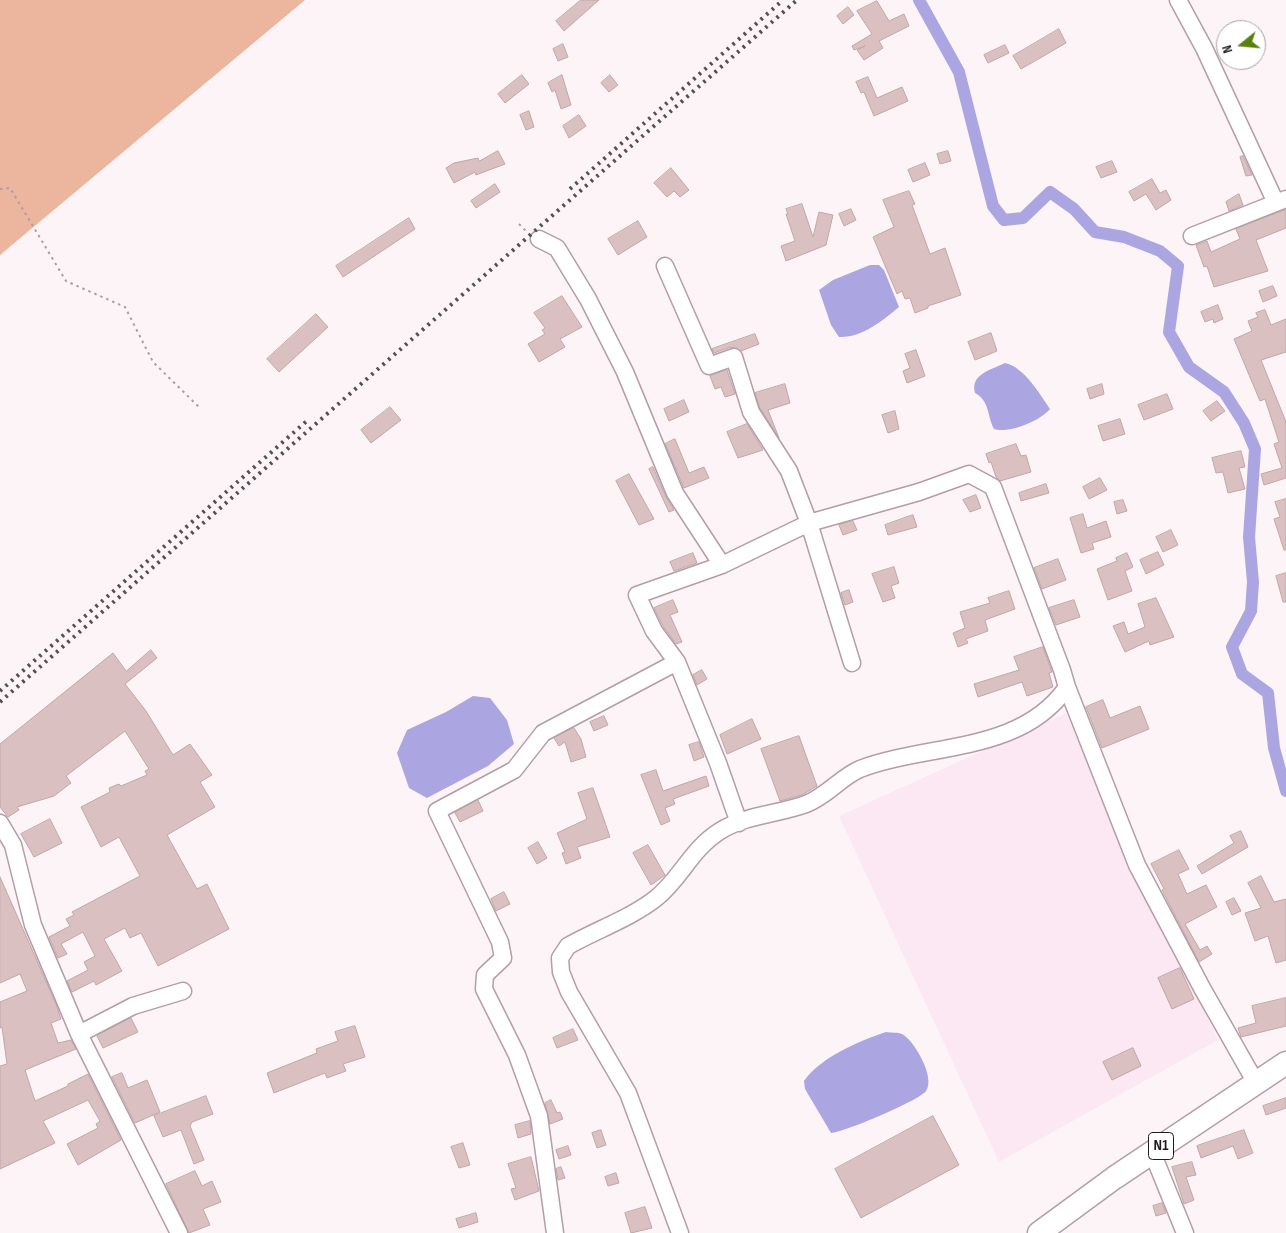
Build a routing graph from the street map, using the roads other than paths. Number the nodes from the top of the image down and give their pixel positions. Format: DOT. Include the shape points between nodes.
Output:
graph roads {
  1 [pos="1178,0"];
  2 [pos="1281,201"];
  3 [pos="1192,236"];
  4 [pos="538,239"];
  5 [pos="665,266"];
  6 [pos="809,524"];
  7 [pos="722,564"];
  8 [pos="677,662"];
  9 [pos="852,663"];
  10 [pos="1067,687"];
  11 [pos="0,823"];
  12 [pos="738,824"];
  13 [pos="183,991"];
  14 [pos="79,1034"];
  15 [pos="1286,1063"];
  16 [pos="1256,1084"];
  17 [pos="1152,1152"];
  18 [pos="179,1233"];
  19 [pos="555,1233"];
  20 [pos="680,1233"];
  21 [pos="1039,1233"];
  22 [pos="1185,1233"];
  1 -- 2 [label="street"];
  2 -- 3 [label="street"];
  4 -- 7 [label="street" via="557,248 588,299 625,372 675,494"];
  5 -- 6 [label="street" via="709,366 734,357 751,412 789,471"];
  6 -- 7 [label="street"];
  6 -- 9 [label="street"];
  6 -- 10 [label="street" via="969,474 993,487"];
  7 -- 8 [label="street" via="637,595 654,631"];
  8 -- 12 [label="street" via="718,763"];
  8 -- 19 [label="street" via="543,733 514,770 437,811 500,942 503,958 485,975 484,989 517,1055 539,1116"];
  10 -- 12 [label="street" via="1058,700 1034,719 1007,732 959,748 859,770 824,796"];
  10 -- 16 [label="street" via="1137,865"];
  11 -- 14 [label="street" via="13,845 33,925"];
  12 -- 20 [label="street" via="721,830 698,848 654,900 568,946 560,958 561,972 569,992 628,1093"];
  13 -- 14 [label="street" via="134,1006"];
  14 -- 18 [label="street"];
  15 -- 16 [label="highway, N1"];
  16 -- 17 [label="highway, N1"];
  17 -- 21 [label="highway, N1"];
  17 -- 22 [label="street"];
}
